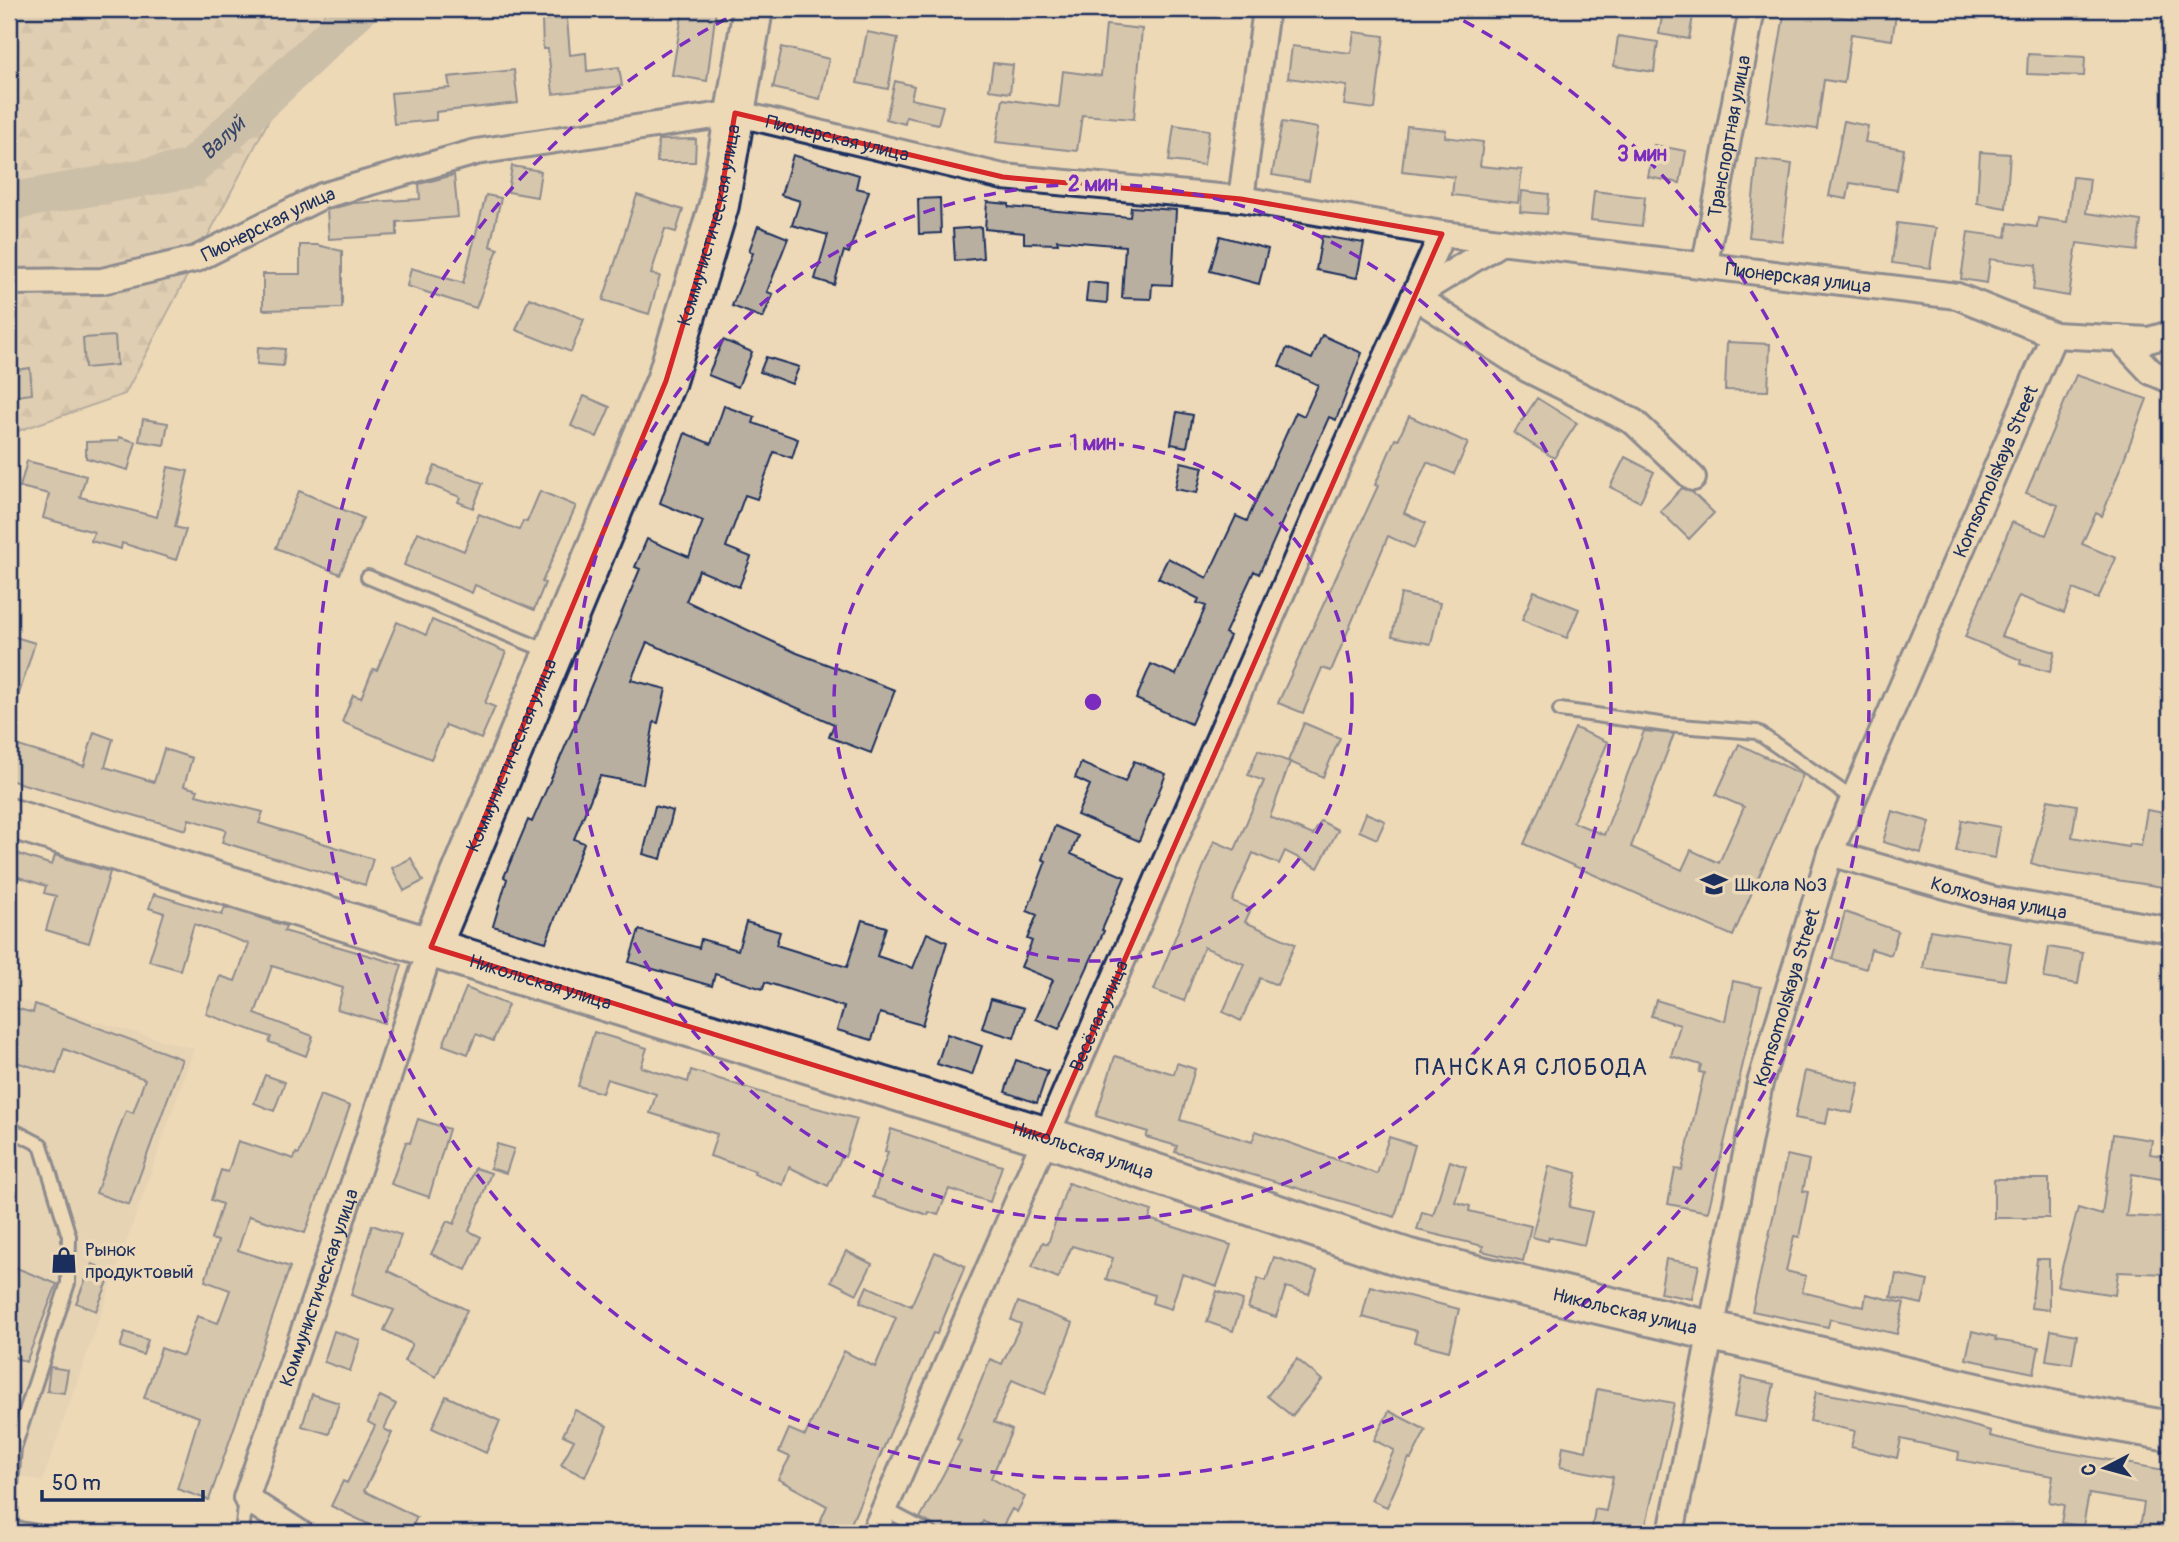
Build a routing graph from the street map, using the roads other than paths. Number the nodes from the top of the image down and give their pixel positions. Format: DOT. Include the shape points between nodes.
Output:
graph roads {
  1 [pos="753,9"];
  2 [pos="1266,9"];
  3 [pos="1752,9"];
  4 [pos="735,113"];
  5 [pos="1241,199"];
  6 [pos="1442,234"];
  7 [pos="1503,241"];
  8 [pos="1705,264"];
  9 [pos="9,282"];
  10 [pos="1414,296"];
  11 [pos="2054,335"];
  12 [pos="2159,337"];
  13 [pos="2119,338"];
  14 [pos="2170,380"];
  15 [pos="1693,478"];
  16 [pos="369,577"];
  17 [pos="554,653"];
  18 [pos="1560,710"];
  19 [pos="1853,799"];
  20 [pos="9,818"];
  21 [pos="1830,853"];
  22 [pos="2170,930"];
  23 [pos="431,947"];
  24 [pos="9,1132"];
  25 [pos="1047,1138"];
  26 [pos="1709,1332"];
  27 [pos="2170,1431"];
  28 [pos="246,1497"];
  29 [pos="884,1509"];
  30 [pos="9,1510"];
  31 [pos="9,1527"];
  32 [pos="43,1533"];
  33 [pos="242,1533"];
  34 [pos="300,1533"];
  35 [pos="874,1533"];
  36 [pos="930,1533"];
  37 [pos="1671,1533"];
  1 -- 4 [label="main road, Коммунистическая улица"];
  2 -- 5 [label="street"];
  3 -- 8 [label="street, Транспортная улица"];
  4 -- 5 [label="street, Пионерская улица" via="1003,177"];
  4 -- 9 [label="street, Пионерская улица" via="476,152 322,196 197,259 85,283"];
  4 -- 17 [label="main road, Коммунистическая улица" via="719,205 666,381"];
  5 -- 6 [label="street, Пионерская улица"];
  6 -- 7 [label="street, Пионерская улица"];
  6 -- 10 [label="street"];
  7 -- 8 [label="street, Пионерская улица"];
  7 -- 10 [label="street"];
  8 -- 11 [label="street, Пионерская улица" via="1957,296"];
  10 -- 15 [label="street" via="1527,369 1634,422"];
  10 -- 25 [label="street, Весёлая улица"];
  11 -- 13 [label="street, Пионерская улица"];
  11 -- 19 [label="street, Komsomolskaya Street"];
  12 -- 13 [label="street, Пионерская улица"];
  13 -- 14 [label="street" via="2151,372"];
  16 -- 17 [label="lane"];
  17 -- 23 [label="main road, Коммунистическая улица"];
  18 -- 19 [label="lane" via="1757,732"];
  19 -- 21 [label="street, Komsomolskaya Street"];
  20 -- 23 [label="main road, Никольская улица"];
  21 -- 22 [label="street, Колхозная улица" via="1991,899"];
  21 -- 26 [label="street, Komsomolskaya Street" via="1760,1083"];
  23 -- 25 [label="main road, Никольская улица"];
  23 -- 28 [label="street, Коммунистическая улица"];
  24 -- 30 [label="lane" via="41,1145 69,1236 68,1283 14,1448"];
  25 -- 26 [label="main road, Никольская улица" via="1409,1259"];
  25 -- 29 [label="street, Весёлая улица"];
  26 -- 27 [label="main road, Никольская улица" via="2051,1410"];
  26 -- 37 [label="street, Komsomolskaya Street"];
  28 -- 33 [label="lane"];
  28 -- 34 [label="street"];
  29 -- 35 [label="street, Весёлая улица"];
  29 -- 36 [label="lane"];
  31 -- 32 [label="lane"];
}
